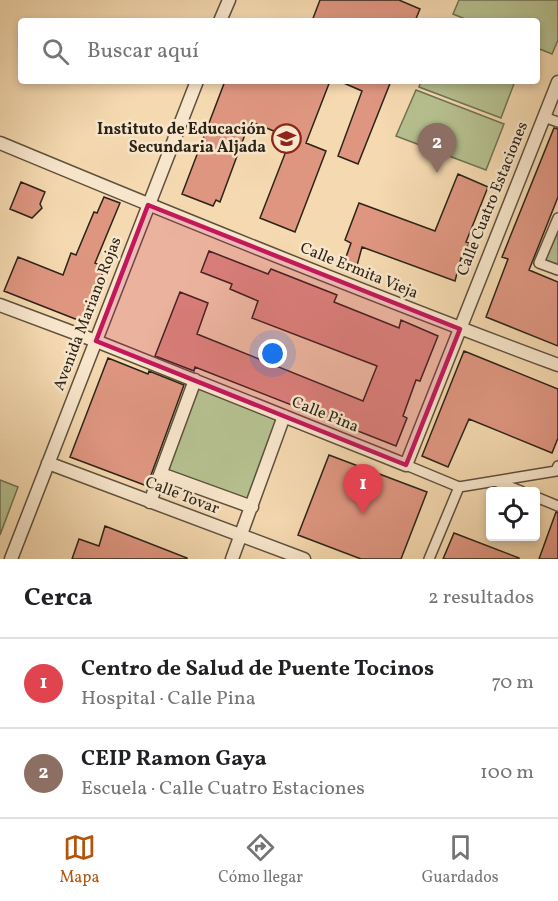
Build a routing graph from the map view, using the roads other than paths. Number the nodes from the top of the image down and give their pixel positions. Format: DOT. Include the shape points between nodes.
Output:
graph roads {
  1 [pos="229,0"];
  2 [pos="221,18"];
  3 [pos="558,81"];
  4 [pos="196,84"];
  5 [pos="544,117"];
  6 [pos="558,122"];
  7 [pos="0,143"];
  8 [pos="148,205"];
  9 [pos="558,218"];
  10 [pos="558,270"];
  11 [pos="0,305"];
  12 [pos="460,329"];
  13 [pos="96,341"];
  14 [pos="558,365"];
  15 [pos="195,381"];
  16 [pos="284,416"];
  17 [pos="48,463"];
  18 [pos="406,465"];
  19 [pos="558,466"];
  20 [pos="161,474"];
  21 [pos="494,481"];
  22 [pos="459,487"];
  23 [pos="509,487"];
  24 [pos="540,499"];
  25 [pos="150,502"];
  26 [pos="558,506"];
  27 [pos="252,507"];
  28 [pos="241,536"];
  29 [pos="11,559"];
  30 [pos="232,559"];
  31 [pos="304,559"];
  32 [pos="429,559"];
  1 -- 2 [label="street"];
  3 -- 5 [label="street, Calle Cuatro Estaciones"];
  4 -- 8 [label="street, Avenida Mariano Rojas"];
  5 -- 6 [label="street"];
  5 -- 12 [label="street, Calle Cuatro Estaciones"];
  7 -- 8 [label="street, Calle Ermita Vieja"];
  8 -- 12 [label="street, Calle Ermita Vieja"];
  8 -- 13 [label="street, Avenida Mariano Rojas"];
  9 -- 10 [label="street" via="540,263"];
  11 -- 13 [label="street, Calle Pina"];
  12 -- 14 [label="street, Calle Ermita Vieja"];
  12 -- 18 [label="street"];
  13 -- 15 [label="street, Calle Pina"];
  13 -- 17 [label="street, Avenida Mariano Rojas"];
  15 -- 16 [label="street, Calle Pina"];
  15 -- 20 [label="street"];
  16 -- 18 [label="street, Calle Pina"];
  16 -- 27 [label="street"];
  17 -- 25 [label="street, Calle Tovar"];
  17 -- 29 [label="street, Avenida Mariano Rojas"];
  18 -- 22 [label="street"];
  19 -- 21 [label="street" via="556,471"];
  20 -- 25 [label="street"];
  20 -- 27 [label="street"];
  21 -- 22 [label="street"];
  21 -- 23 [label="street"];
  22 -- 32 [label="street"];
  24 -- 26 [label="street"];
  25 -- 28 [label="street, Calle Tovar"];
  27 -- 28 [label="street"];
  28 -- 30 [label="street"];
  28 -- 31 [label="street, Calle Tovar"];
}
